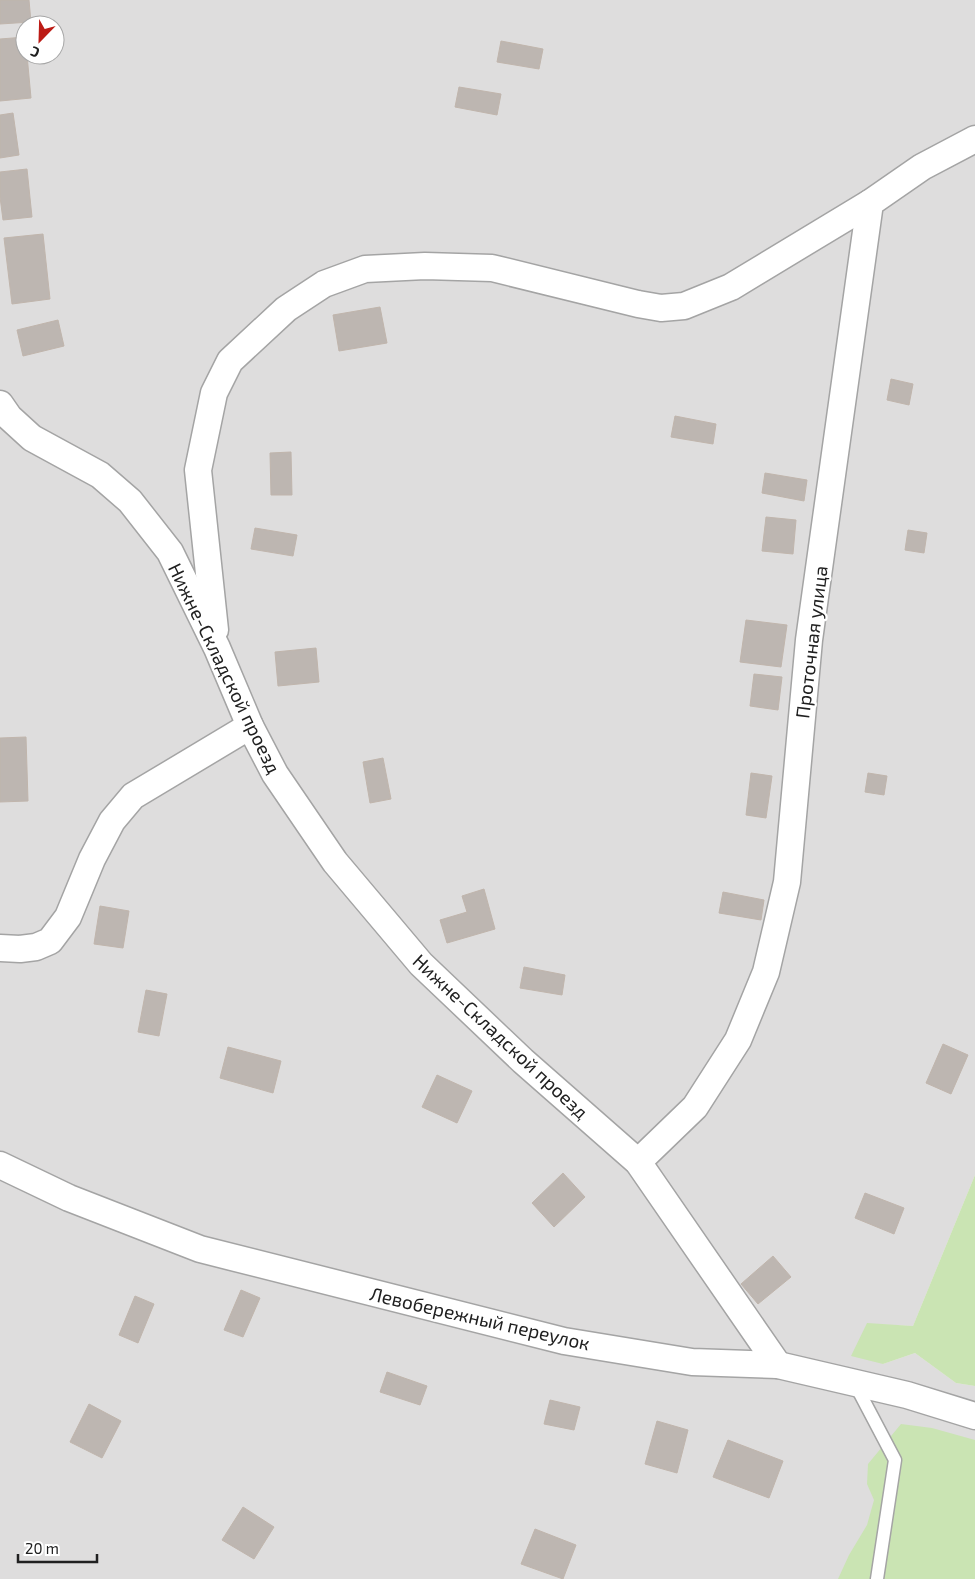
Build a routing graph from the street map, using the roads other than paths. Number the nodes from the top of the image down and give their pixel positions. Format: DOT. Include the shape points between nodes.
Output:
graph roads {
  1 [pos="975,139"];
  2 [pos="870,203"];
  3 [pos="0,404"];
  4 [pos="217,648"];
  5 [pos="250,726"];
  6 [pos="0,948"];
  7 [pos="638,1162"];
  8 [pos="0,1165"];
  9 [pos="778,1365"];
  10 [pos="854,1382"];
  11 [pos="975,1416"];
  12 [pos="877,1579"];
  1 -- 2 [label="street" via="922,167"];
  2 -- 4 [label="street" via="731,287 684,306 661,308 638,304 492,268 425,266 366,269 324,284 286,309 230,360 214,393 198,470"];
  2 -- 7 [label="street, Проточная улица" via="809,640 787,882 766,972 738,1040 695,1107"];
  3 -- 4 [label="street, Нижне-Складской проезд" via="32,438 100,476 130,502 170,552"];
  4 -- 5 [label="street, Нижне-Складской проезд"];
  5 -- 6 [label="street" via="133,796 112,821 92,859 68,918 50,941 36,947"];
  5 -- 7 [label="street, Нижне-Складской проезд" via="275,774 335,862 421,964"];
  7 -- 9 [label="street, Нижне-Складской проезд"];
  8 -- 9 [label="street, Левобережный переулок" via="69,1198 200,1249 564,1340 692,1362"];
  9 -- 10 [label="street, Левобережный переулок"];
  10 -- 11 [label="street, Левобережный переулок"];
  10 -- 12 [label="lane" via="896,1460"];
}
